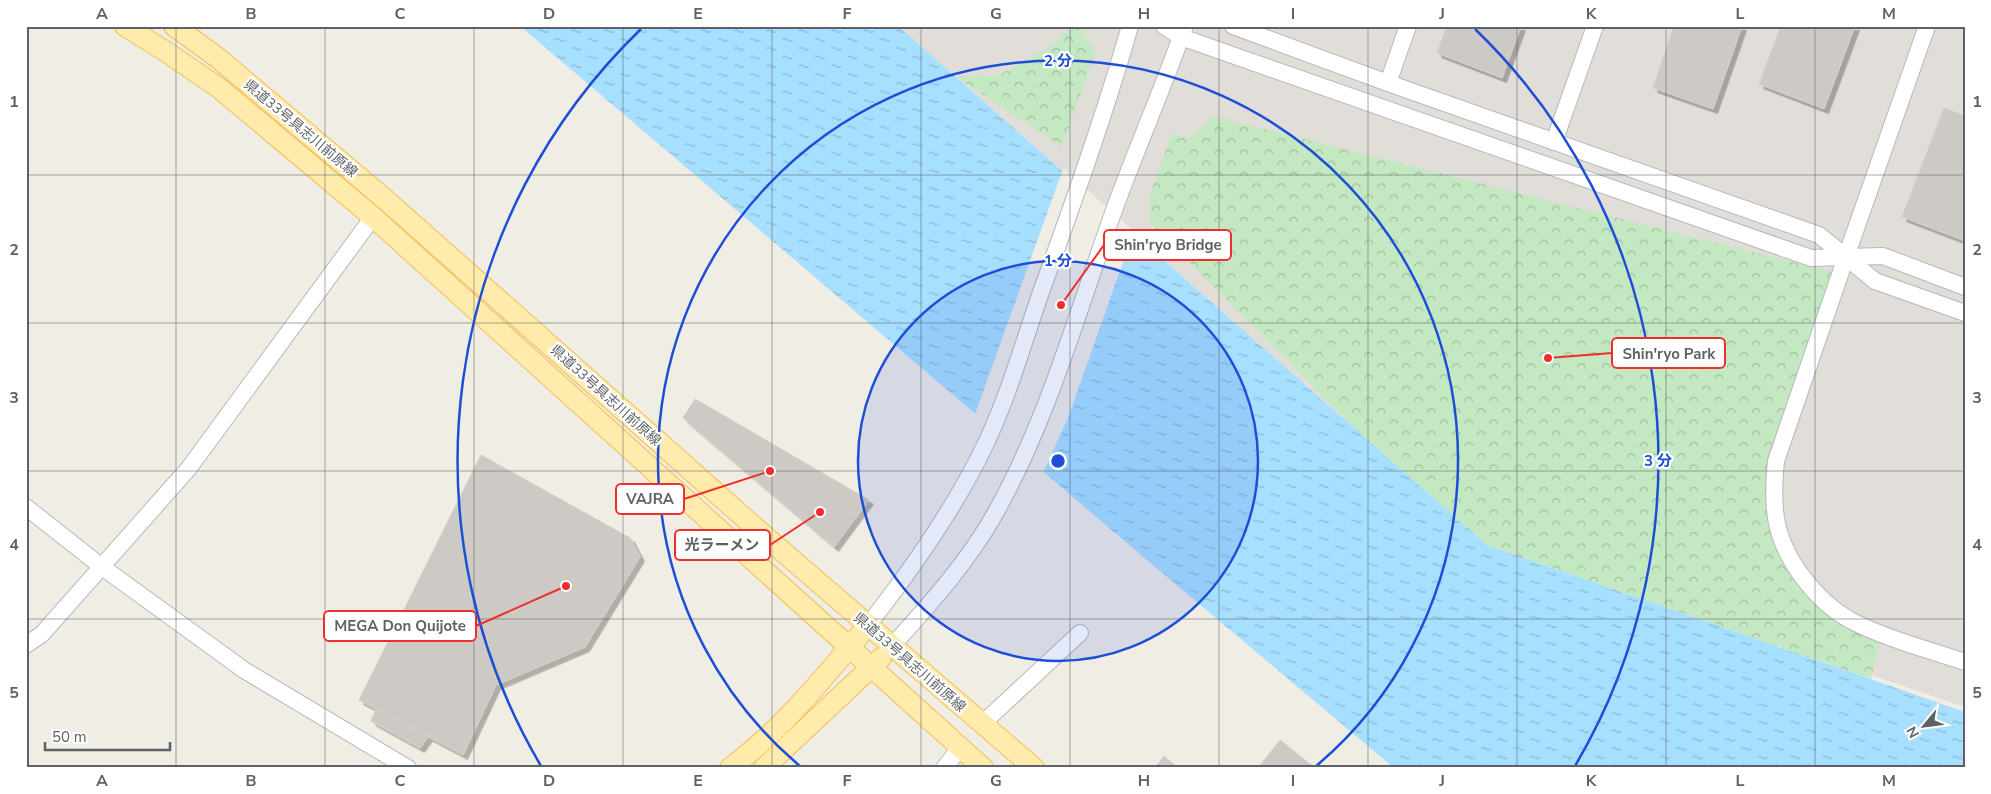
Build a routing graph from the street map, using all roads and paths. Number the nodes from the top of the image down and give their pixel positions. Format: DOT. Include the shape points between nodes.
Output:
graph roads {
  1 [pos="125,26"];
  2 [pos="174,26"];
  3 [pos="1130,26"];
  4 [pos="1164,26"];
  5 [pos="1233,26"];
  6 [pos="1408,26"];
  7 [pos="1595,26"];
  8 [pos="1928,26"];
  9 [pos="1183,32"];
  10 [pos="1388,83"];
  11 [pos="1554,142"];
  12 [pos="373,217"];
  13 [pos="1846,257"];
  14 [pos="1965,287"];
  15 [pos="1965,313"];
  16 [pos="26,507"];
  17 [pos="102,567"];
  18 [pos="868,625"];
  19 [pos="1080,633"];
  20 [pos="26,645"];
  21 [pos="892,646"];
  22 [pos="849,648"];
  23 [pos="1965,662"];
  24 [pos="872,668"];
  25 [pos="982,724"];
  26 [pos="960,748"];
  27 [pos="408,768"];
  28 [pos="730,768"];
  29 [pos="764,768"];
  30 [pos="944,768"];
  31 [pos="983,768"];
  32 [pos="1034,768"];
  1 -- 12 [label="main road, 県道33号具志川前原線" via="219,88"];
  2 -- 18 [label="main road, 県道33号具志川前原線" via="218,58 386,200"];
  3 -- 18 [label="street" via="1084,174 1014,374 987,440 937,529"];
  4 -- 9 [label="street"];
  5 -- 10 [label="street"];
  6 -- 10 [label="street"];
  7 -- 11 [label="street"];
  8 -- 13 [label="street"];
  9 -- 13 [label="street" via="1811,258"];
  9 -- 21 [label="street" via="1019,468 995,514 969,553"];
  10 -- 11 [label="street"];
  11 -- 13 [label="street" via="1819,235"];
  12 -- 17 [label="street" via="189,468"];
  12 -- 22 [label="main road, 県道33号具志川前原線"];
  13 -- 14 [label="street" via="1883,256"];
  13 -- 15 [label="street" via="1875,281"];
  13 -- 23 [label="street" via="1776,462 1773,490 1776,520 1792,561 1805,582 1827,604 1850,620 1882,634"];
  16 -- 17 [label="street"];
  17 -- 20 [label="street" via="42,634"];
  17 -- 27 [label="street" via="244,670"];
  18 -- 21 [label="main road, 県道33号具志川前原線"];
  18 -- 22 [label="main road"];
  19 -- 25 [label="street"];
  21 -- 24 [label="main road"];
  21 -- 25 [label="main road, 県道33号具志川前原線"];
  22 -- 24 [label="main road, 県道33号具志川前原線"];
  22 -- 28 [label="main road" via="768,737"];
  24 -- 26 [label="main road, 県道33号具志川前原線"];
  24 -- 29 [label="main road"];
  25 -- 32 [label="main road, 県道33号具志川前原線"];
  26 -- 30 [label="street"];
  26 -- 31 [label="main road, 県道33号具志川前原線"];
}
